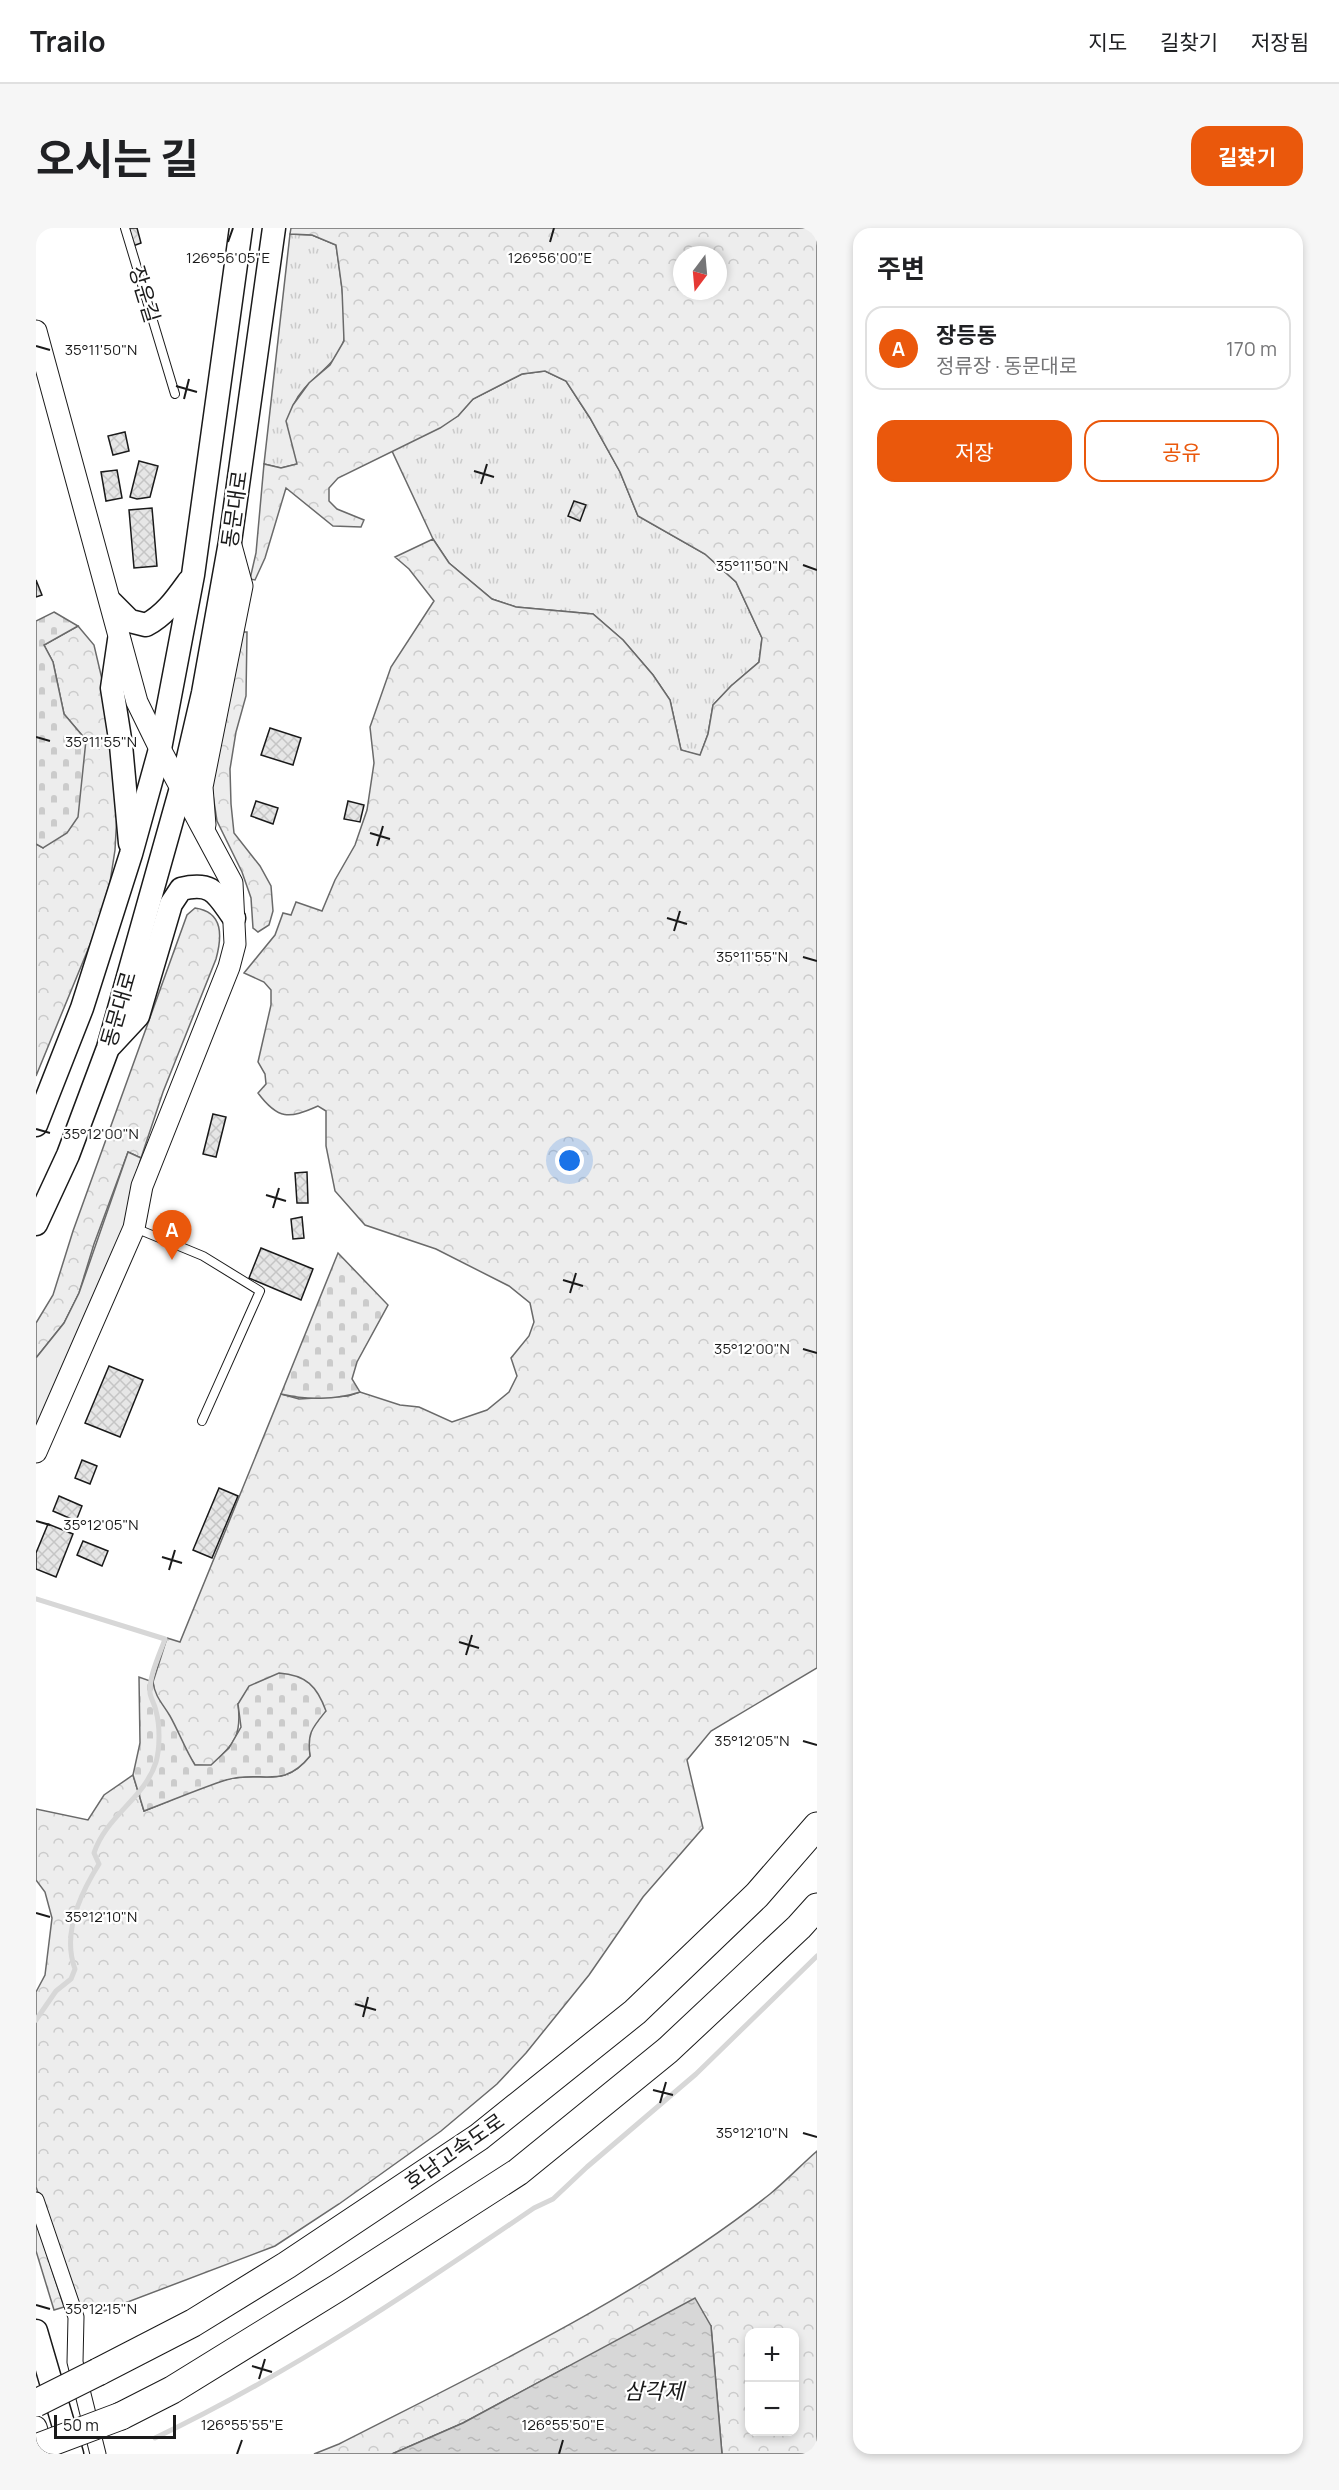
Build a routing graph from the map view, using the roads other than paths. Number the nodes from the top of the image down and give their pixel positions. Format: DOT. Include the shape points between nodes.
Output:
graph roads {
  1 [pos="125,228"];
  2 [pos="241,228"];
  3 [pos="274,228"];
  4 [pos="36,331"];
  5 [pos="175,394"];
  6 [pos="230,542"];
  7 [pos="194,575"];
  8 [pos="112,603"];
  9 [pos="118,640"];
  10 [pos="160,749"];
  11 [pos="182,788"];
  12 [pos="206,834"];
  13 [pos="131,854"];
  14 [pos="234,918"];
  15 [pos="108,1048"];
  16 [pos="37,1121"];
  17 [pos="36,1224"];
  18 [pos="134,1228"];
  19 [pos="202,1421"];
  20 [pos="36,1452"];
  21 [pos="817,1826"];
  22 [pos="817,1907"];
  23 [pos="36,2200"];
  24 [pos="36,2331"];
  25 [pos="36,2403"];
  26 [pos="36,2427"];
  27 [pos="36,2448"];
  28 [pos="44,2454"];
  29 [pos="72,2454"];
  30 [pos="98,2454"];
  1 -- 5 [label="lane, 장운길"];
  2 -- 7 [label="main road, 동문대로"];
  3 -- 6 [label="main road, 동문대로"];
  4 -- 8 [label="street"];
  6 -- 11 [label="main road, 동문대로"];
  6 -- 12 [label="street" via="242,586 202,787"];
  7 -- 8 [label="main road" via="171,606 146,625 130,621"];
  7 -- 10 [label="main road, 동문대로"];
  8 -- 9 [label="street"];
  9 -- 10 [label="street" via="137,702"];
  9 -- 13 [label="main road" via="112,688"];
  10 -- 11 [label="street"];
  10 -- 13 [label="main road, 동문대로"];
  11 -- 12 [label="street"];
  11 -- 15 [label="main road, 동문대로"];
  12 -- 14 [label="street" via="232,884"];
  13 -- 16 [label="main road, 동문대로" via="82,1008"];
  14 -- 15 [label="main road" via="214,891 196,885 181,889 171,904 138,1016"];
  14 -- 18 [label="street" via="235,944 230,967 142,1186"];
  15 -- 17 [label="main road, 동문대로" via="68,1155"];
  18 -- 19 [label="lane" via="203,1256 260,1291"];
  18 -- 20 [label="street"];
  21 -- 25 [label="highway, 호남고속도로, bridge" via="757,1895 635,2012 479,2137 203,2317"];
  22 -- 27 [label="highway, bridge" via="668,2050 518,2172 172,2390 121,2416"];
  23 -- 30 [label="street" via="76,2317 75,2362"];
  24 -- 29 [label="main road"];
  26 -- 28 [label="street"];
}
